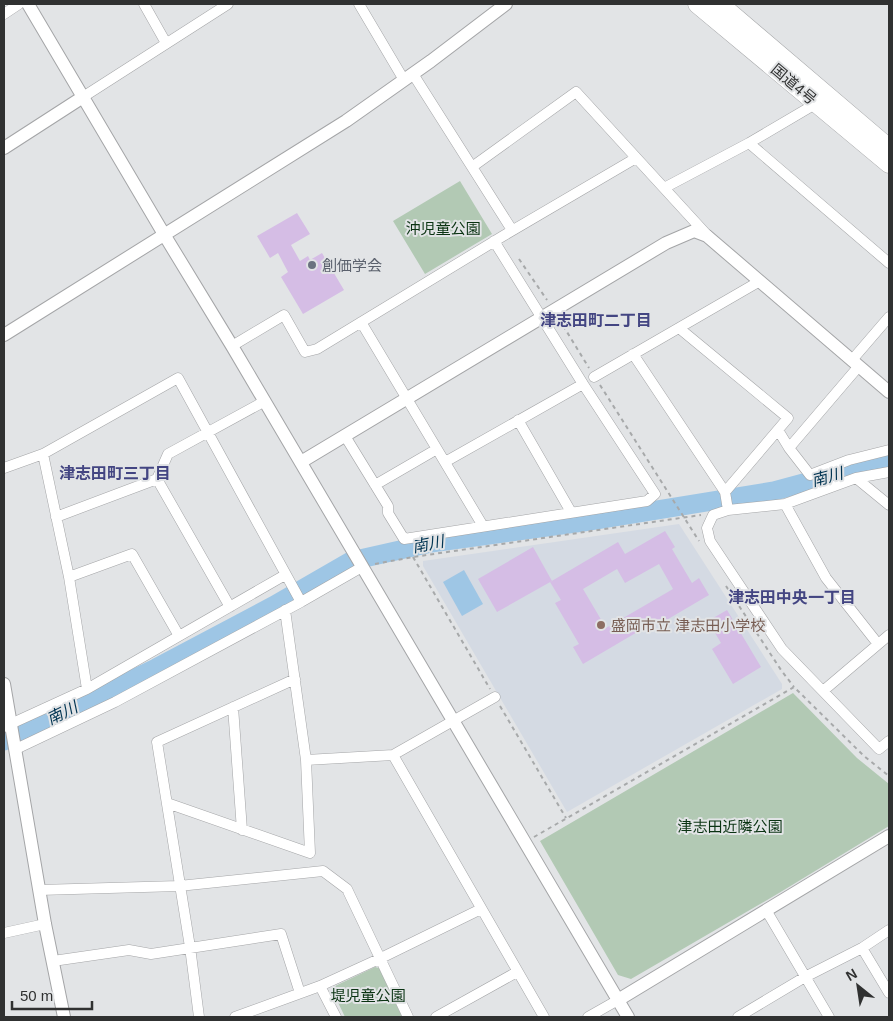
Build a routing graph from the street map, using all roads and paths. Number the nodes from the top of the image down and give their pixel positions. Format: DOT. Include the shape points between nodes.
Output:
graph roads {
  1 [pos="19,4"];
  2 [pos="28,4"];
  3 [pos="144,4"];
  4 [pos="228,4"];
  5 [pos="359,4"];
  6 [pos="506,4"];
  7 [pos="697,4"];
  8 [pos="720,4"];
  9 [pos="215,7"];
  10 [pos="4,14"];
  11 [pos="166,43"];
  12 [pos="408,77"];
  13 [pos="82,97"];
  14 [pos="817,103"];
  15 [pos="749,143"];
  16 [pos="4,148"];
  17 [pos="889,148"];
  18 [pos="636,158"];
  19 [pos="889,164"];
  20 [pos="472,167"];
  21 [pos="664,188"];
  22 [pos="512,230"];
  23 [pos="165,236"];
  24 [pos="707,236"];
  25 [pos="494,241"];
  26 [pos="889,263"];
  27 [pos="760,281"];
  28 [pos="554,311"];
  29 [pos="889,317"];
  30 [pos="542,318"];
  31 [pos="361,322"];
  32 [pos="679,328"];
  33 [pos="4,335"];
  34 [pos="232,346"];
  35 [pos="633,354"];
  36 [pos="856,363"];
  37 [pos="594,377"];
  38 [pos="583,384"];
  39 [pos="889,392"];
  40 [pos="407,398"];
  41 [pos="264,401"];
  42 [pos="518,420"];
  43 [pos="778,430"];
  44 [pos="209,432"];
  45 [pos="345,436"];
  46 [pos="789,448"];
  47 [pos="437,449"];
  48 [pos="889,450"];
  49 [pos="43,454"];
  50 [pos="301,462"];
  51 [pos="445,462"];
  52 [pos="4,468"];
  53 [pos="889,472"];
  54 [pos="856,478"];
  55 [pos="157,479"];
  56 [pos="375,485"];
  57 [pos="725,493"];
  58 [pos="785,504"];
  59 [pos="889,505"];
  60 [pos="727,508"];
  61 [pos="571,512"];
  62 [pos="713,515"];
  63 [pos="684,517"];
  64 [pos="56,518"];
  65 [pos="483,526"];
  66 [pos="362,567"];
  67 [pos="285,575"];
  68 [pos="69,577"];
  69 [pos="301,602"];
  70 [pos="230,607"];
  71 [pos="285,610"];
  72 [pos="889,634"];
  73 [pos="179,636"];
  74 [pos="878,644"];
  75 [pos="295,679"];
  76 [pos="4,684"];
  77 [pos="87,689"];
  78 [pos="823,692"];
  79 [pos="495,697"];
  80 [pos="233,707"];
  81 [pos="453,720"];
  82 [pos="7,725"];
  83 [pos="889,741"];
  84 [pos="16,749"];
  85 [pos="393,755"];
  86 [pos="306,760"];
  87 [pos="889,776"];
  88 [pos="167,803"];
  89 [pos="242,830"];
  90 [pos="889,836"];
  91 [pos="525,842"];
  92 [pos="179,886"];
  93 [pos="40,890"];
  94 [pos="481,909"];
  95 [pos="766,910"];
  96 [pos="45,924"];
  97 [pos="889,930"];
  98 [pos="4,933"];
  99 [pos="190,947"];
  100 [pos="862,948"];
  101 [pos="379,959"];
  102 [pos="53,961"];
  103 [pos="517,972"];
  104 [pos="806,977"];
  105 [pos="320,986"];
  106 [pos="889,992"];
  107 [pos="300,993"];
  108 [pos="618,1000"];
  109 [pos="64,1017"];
  110 [pos="199,1017"];
  111 [pos="235,1017"];
  112 [pos="336,1017"];
  113 [pos="408,1017"];
  114 [pos="436,1017"];
  115 [pos="544,1017"];
  116 [pos="588,1017"];
  117 [pos="628,1017"];
  118 [pos="738,1017"];
  119 [pos="829,1017"];
  1 -- 10 [label="street"];
  2 -- 13 [label="street"];
  3 -- 11 [label="street"];
  4 -- 9 [label="street"];
  5 -- 12 [label="street"];
  6 -- 12 [label="street"];
  7 -- 14 [label="highway, 国道4号"];
  8 -- 17 [label="highway, 国道4号"];
  9 -- 11 [label="street"];
  11 -- 13 [label="street"];
  12 -- 20 [label="street"];
  12 -- 23 [label="street" via="346,121"];
  13 -- 16 [label="street"];
  13 -- 23 [label="street"];
  14 -- 15 [label="street"];
  14 -- 19 [label="highway, 国道4号"];
  15 -- 21 [label="street"];
  15 -- 26 [label="street"];
  18 -- 20 [label="street" via="576,92"];
  18 -- 21 [label="street"];
  18 -- 22 [label="street"];
  20 -- 22 [label="street"];
  21 -- 24 [label="street"];
  22 -- 25 [label="street"];
  23 -- 33 [label="street"];
  23 -- 34 [label="street"];
  24 -- 27 [label="street"];
  24 -- 28 [label="street" via="694,231 666,243"];
  25 -- 30 [label="street"];
  25 -- 31 [label="street"];
  27 -- 32 [label="street"];
  27 -- 36 [label="street"];
  28 -- 30 [label="street"];
  28 -- 37 [label="path"];
  29 -- 36 [label="street"];
  30 -- 38 [label="street"];
  30 -- 40 [label="street"];
  31 -- 34 [label="street" via="317,349 305,352 284,315"];
  31 -- 40 [label="street"];
  32 -- 35 [label="street"];
  32 -- 43 [label="street" via="788,418"];
  34 -- 41 [label="street"];
  35 -- 37 [label="street"];
  35 -- 57 [label="street"];
  36 -- 39 [label="street"];
  36 -- 46 [label="street"];
  37 -- 63 [label="path"];
  38 -- 42 [label="street"];
  38 -- 61 [label="street" via="655,494 646,501"];
  40 -- 45 [label="street"];
  40 -- 47 [label="street"];
  41 -- 44 [label="street"];
  41 -- 50 [label="street"];
  42 -- 51 [label="street"];
  42 -- 61 [label="street"];
  43 -- 46 [label="street"];
  43 -- 57 [label="street"];
  44 -- 49 [label="street" via="178,378"];
  44 -- 55 [label="street" via="168,454"];
  44 -- 67 [label="street"];
  45 -- 50 [label="street"];
  45 -- 56 [label="street"];
  46 -- 48 [label="street" via="810,475 849,460"];
  47 -- 51 [label="street"];
  47 -- 56 [label="street"];
  49 -- 52 [label="street"];
  49 -- 64 [label="street"];
  50 -- 66 [label="street"];
  51 -- 65 [label="street"];
  53 -- 54 [label="street"];
  54 -- 58 [label="street"];
  54 -- 59 [label="street"];
  55 -- 64 [label="street"];
  55 -- 70 [label="street"];
  56 -- 65 [label="street" via="404,539"];
  57 -- 60 [label="street"];
  58 -- 60 [label="street"];
  58 -- 74 [label="street" via="826,578"];
  60 -- 62 [label="street"];
  61 -- 65 [label="street"];
  62 -- 63 [label="path"];
  62 -- 78 [label="street" via="707,528 710,541 782,650"];
  63 -- 66 [label="path"];
  64 -- 68 [label="street"];
  66 -- 69 [label="street"];
  66 -- 81 [label="street"];
  67 -- 69 [label="street"];
  67 -- 70 [label="street"];
  68 -- 73 [label="street" via="132,554"];
  68 -- 77 [label="street"];
  69 -- 71 [label="street"];
  70 -- 73 [label="street"];
  71 -- 75 [label="street"];
  71 -- 84 [label="street" via="115,702"];
  72 -- 74 [label="street"];
  73 -- 77 [label="street"];
  74 -- 78 [label="street"];
  75 -- 80 [label="street"];
  75 -- 86 [label="street"];
  76 -- 82 [label="street"];
  77 -- 82 [label="street"];
  78 -- 83 [label="street" via="880,749"];
  79 -- 81 [label="street"];
  80 -- 88 [label="street" via="156,742"];
  80 -- 89 [label="street"];
  81 -- 85 [label="street"];
  81 -- 91 [label="street"];
  82 -- 84 [label="street"];
  84 -- 93 [label="street"];
  85 -- 86 [label="street"];
  85 -- 94 [label="street"];
  86 -- 89 [label="street" via="310,853"];
  87 -- 91 [label="path" via="794,687"];
  88 -- 89 [label="street"];
  88 -- 92 [label="street"];
  90 -- 95 [label="street"];
  91 -- 108 [label="street"];
  92 -- 93 [label="street"];
  92 -- 99 [label="street"];
  92 -- 101 [label="street" via="323,871 347,889"];
  93 -- 96 [label="street"];
  94 -- 101 [label="street"];
  94 -- 103 [label="street"];
  95 -- 104 [label="street"];
  95 -- 108 [label="street"];
  96 -- 98 [label="street"];
  96 -- 102 [label="street"];
  97 -- 100 [label="street"];
  99 -- 102 [label="street" via="151,954 129,950"];
  99 -- 107 [label="street" via="281,934"];
  99 -- 110 [label="street"];
  100 -- 104 [label="street"];
  100 -- 106 [label="street"];
  101 -- 105 [label="street"];
  101 -- 113 [label="street"];
  102 -- 109 [label="street"];
  103 -- 114 [label="street"];
  103 -- 115 [label="street"];
  104 -- 118 [label="street"];
  104 -- 119 [label="street"];
  105 -- 107 [label="street"];
  105 -- 112 [label="street"];
  107 -- 111 [label="street"];
  108 -- 116 [label="street"];
  108 -- 117 [label="street"];
}
